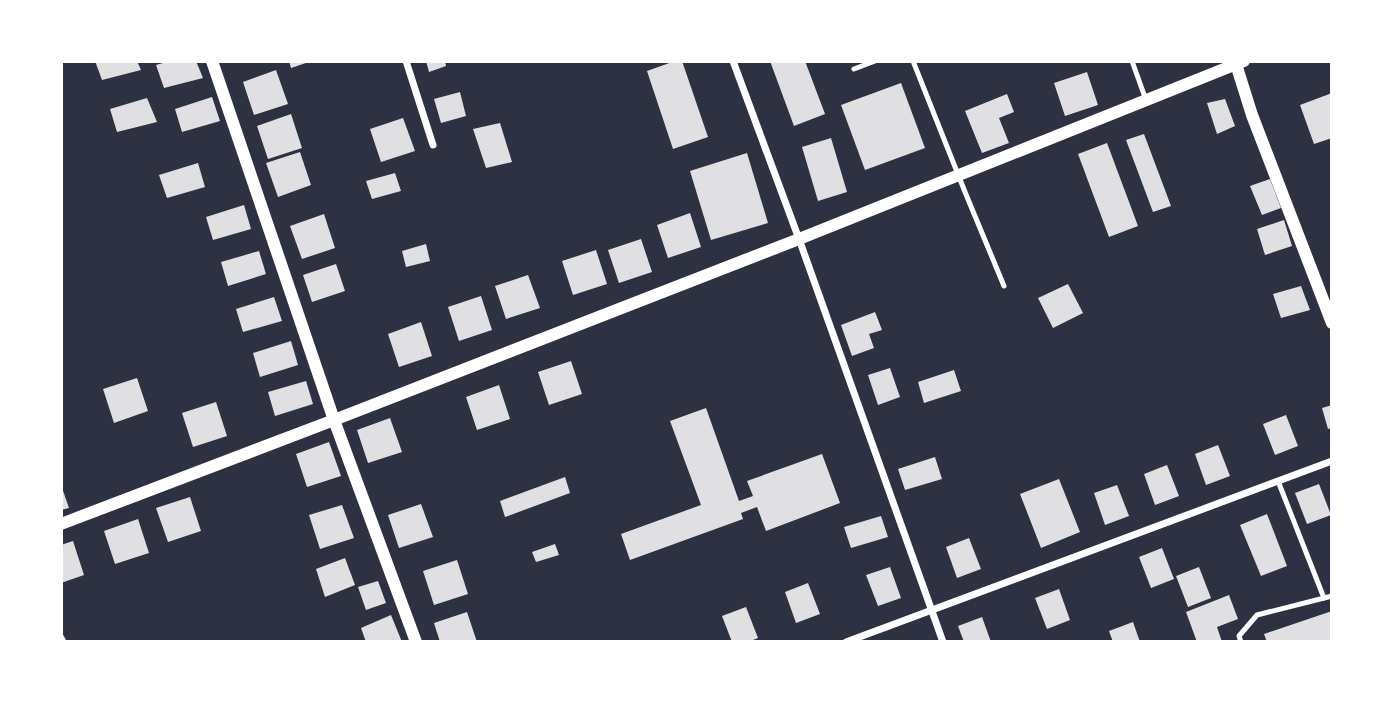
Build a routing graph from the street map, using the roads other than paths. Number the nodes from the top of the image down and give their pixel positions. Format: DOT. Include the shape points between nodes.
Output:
graph roads {
  1 [pos="212,61"];
  2 [pos="406,61"];
  3 [pos="733,61"];
  4 [pos="875,61"];
  5 [pos="913,61"];
  6 [pos="1132,61"];
  7 [pos="1238,62"];
  8 [pos="853,69"];
  9 [pos="1146,100"];
  10 [pos="433,145"];
  11 [pos="958,175"];
  12 [pos="799,239"];
  13 [pos="1004,286"];
  14 [pos="1332,323"];
  15 [pos="334,420"];
  16 [pos="1332,461"];
  17 [pos="1279,481"];
  18 [pos="61,524"];
  19 [pos="1332,596"];
  20 [pos="1324,598"];
  21 [pos="931,609"];
  22 [pos="416,642"];
  23 [pos="846,642"];
  24 [pos="943,642"];
  25 [pos="1241,642"];
  1 -- 15 [label="street"];
  2 -- 10 [label="street"];
  3 -- 12 [label="street"];
  4 -- 8 [label="lane"];
  5 -- 11 [label="lane"];
  6 -- 9 [label="lane"];
  7 -- 9 [label="street"];
  7 -- 14 [label="street" via="1252,115"];
  9 -- 11 [label="street"];
  11 -- 12 [label="street"];
  11 -- 13 [label="lane"];
  12 -- 15 [label="street"];
  12 -- 21 [label="street"];
  15 -- 18 [label="street"];
  15 -- 22 [label="street"];
  16 -- 17 [label="street"];
  17 -- 20 [label="lane"];
  17 -- 21 [label="street"];
  19 -- 20 [label="lane"];
  20 -- 25 [label="lane" via="1257,615 1239,636"];
  21 -- 23 [label="street"];
  21 -- 24 [label="street"];
}
